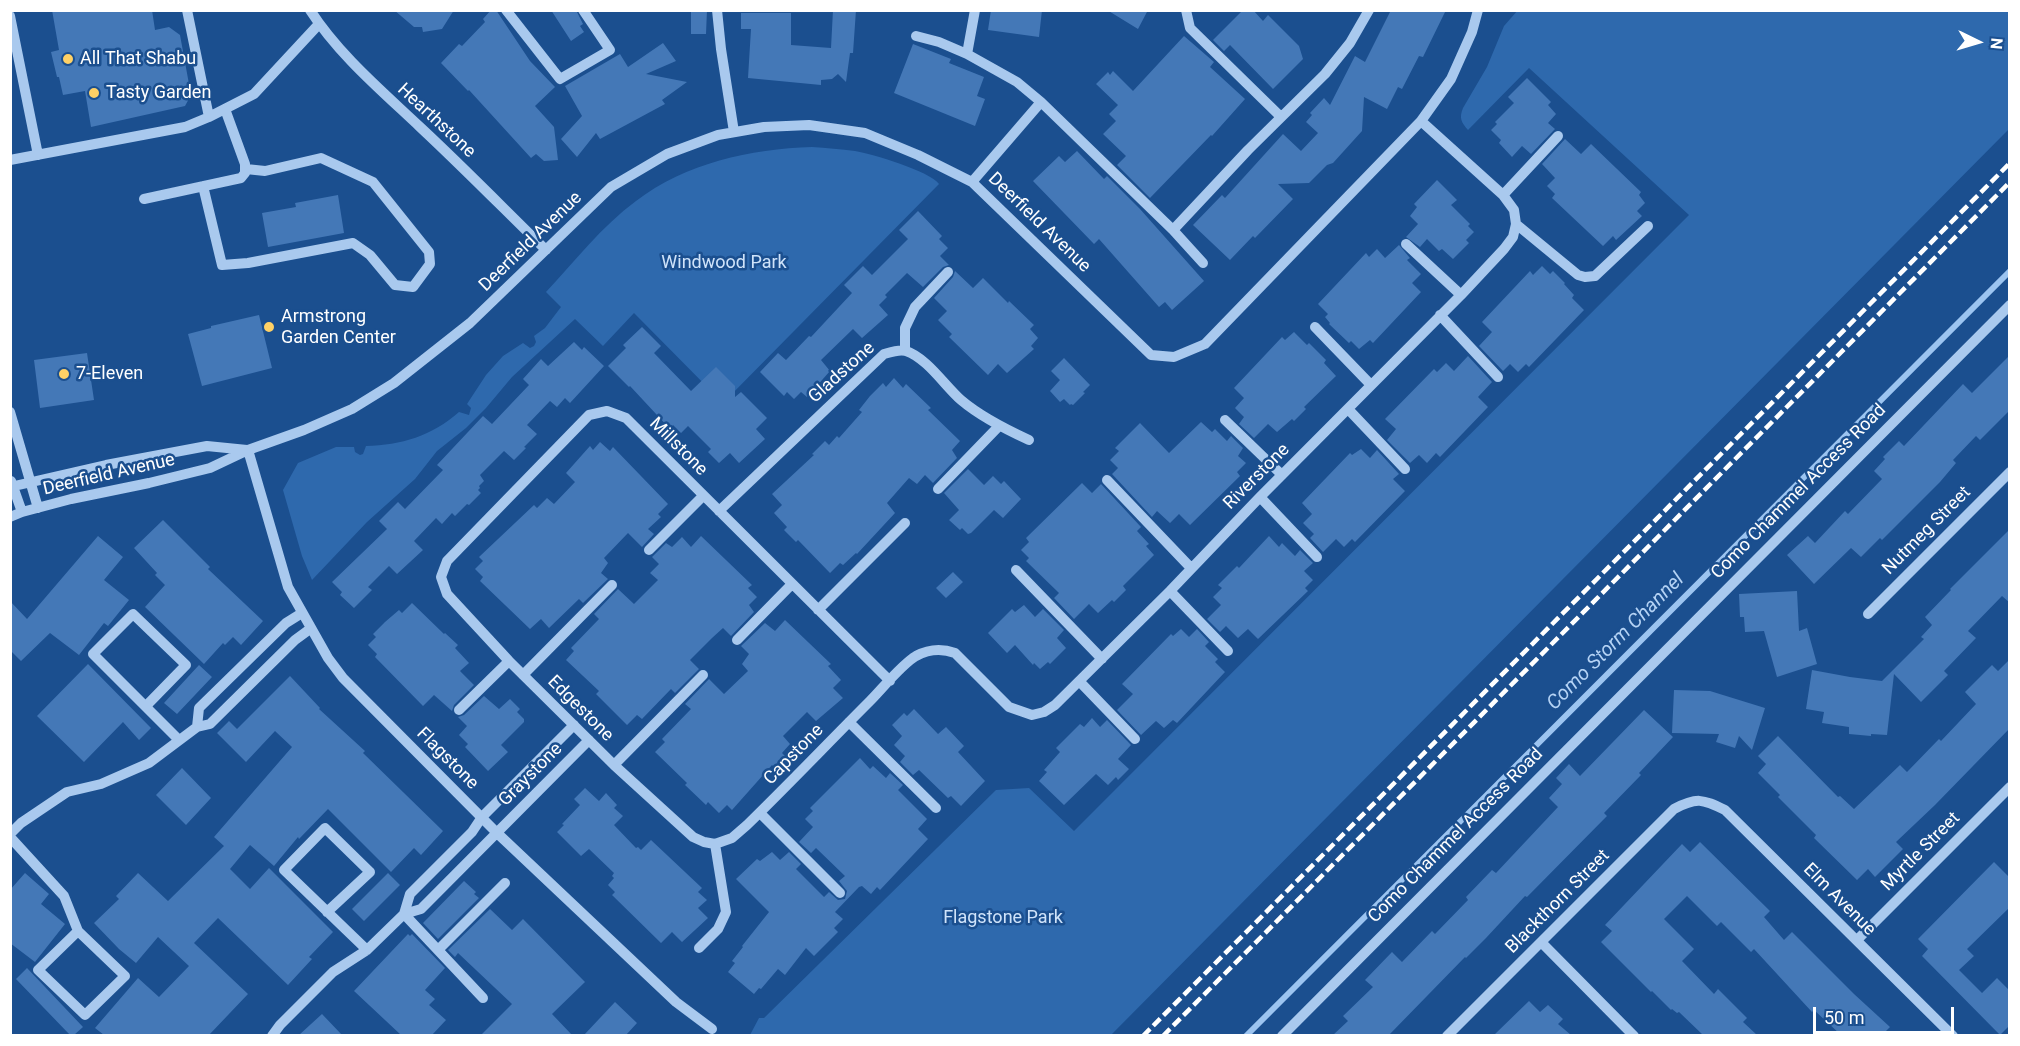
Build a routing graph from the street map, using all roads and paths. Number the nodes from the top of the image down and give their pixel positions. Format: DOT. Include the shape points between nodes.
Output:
graph roads {
  1 [pos="187,10"];
  2 [pos="310,10"];
  3 [pos="583,10"];
  4 [pos="717,10"];
  5 [pos="975,10"];
  6 [pos="1186,10"];
  7 [pos="1369,10"];
  8 [pos="1479,10"];
  9 [pos="509,11"];
  10 [pos="10,16"];
  11 [pos="319,24"];
  12 [pos="916,36"];
  13 [pos="967,54"];
  14 [pos="1041,102"];
  15 [pos="225,109"];
  16 [pos="209,117"];
  17 [pos="1281,117"];
  18 [pos="1422,121"];
  19 [pos="735,132"];
  20 [pos="1558,136"];
  21 [pos="38,155"];
  22 [pos="10,160"];
  23 [pos="246,169"];
  24 [pos="972,182"];
  25 [pos="203,186"];
  26 [pos="1503,195"];
  27 [pos="144,199"];
  28 [pos="1516,225"];
  29 [pos="1648,226"];
  30 [pos="1173,230"];
  31 [pos="1406,244"];
  32 [pos="546,250"];
  33 [pos="1203,263"];
  34 [pos="948,272"];
  35 [pos="1461,295"];
  36 [pos="2010,305"];
  37 [pos="1440,315"];
  38 [pos="1315,327"];
  39 [pos="905,351"];
  40 [pos="1498,376"];
  41 [pos="1371,386"];
  42 [pos="1347,409"];
  43 [pos="10,412"];
  44 [pos="1225,420"];
  45 [pos="999,426"];
  46 [pos="1029,440"];
  47 [pos="248,450"];
  48 [pos="1405,469"];
  49 [pos="2010,472"];
  50 [pos="1282,475"];
  51 [pos="1107,480"];
  52 [pos="31,483"];
  53 [pos="11,485"];
  54 [pos="938,489"];
  55 [pos="703,496"];
  56 [pos="1260,497"];
  57 [pos="38,508"];
  58 [pos="719,511"];
  59 [pos="22,512"];
  60 [pos="10,517"];
  61 [pos="904,523"];
  62 [pos="649,550"];
  63 [pos="1317,557"];
  64 [pos="1191,567"];
  65 [pos="1016,570"];
  66 [pos="441,577"];
  67 [pos="792,584"];
  68 [pos="612,585"];
  69 [pos="1170,591"];
  70 [pos="818,610"];
  71 [pos="302,613"];
  72 [pos="1868,614"];
  73 [pos="310,629"];
  74 [pos="737,640"];
  75 [pos="1228,651"];
  76 [pos="1102,659"];
  77 [pos="509,661"];
  78 [pos="523,675"];
  79 [pos="703,675"];
  80 [pos="890,681"];
  81 [pos="1080,682"];
  82 [pos="146,706"];
  83 [pos="459,710"];
  84 [pos="849,722"];
  85 [pos="574,725"];
  86 [pos="196,727"];
  87 [pos="1135,739"];
  88 [pos="179,740"];
  89 [pos="589,741"];
  90 [pos="614,765"];
  91 [pos="2010,788"];
  92 [pos="1696,800"];
  93 [pos="936,808"];
  94 [pos="760,813"];
  95 [pos="482,817"];
  96 [pos="496,832"];
  97 [pos="10,836"];
  98 [pos="715,844"];
  99 [pos="505,883"];
  100 [pos="840,893"];
  101 [pos="327,912"];
  102 [pos="404,914"];
  103 [pos="78,931"];
  104 [pos="1857,940"];
  105 [pos="1541,942"];
  106 [pos="699,948"];
  107 [pos="367,950"];
  108 [pos="438,950"];
  109 [pos="483,998"];
  110 [pos="712,1029"];
  111 [pos="272,1035"];
  112 [pos="1282,1035"];
  113 [pos="1447,1035"];
  114 [pos="1635,1035"];
  115 [pos="1953,1035"];
  1 -- 16 [label="street"];
  2 -- 11 [label="street, Hearthstone"];
  3 -- 9 [label="street" via="610,50 560,79"];
  4 -- 19 [label="street"];
  5 -- 13 [label="street"];
  6 -- 17 [label="street" via="1190,28"];
  7 -- 17 [label="street" via="1350,43 1325,74"];
  8 -- 18 [label="street, Deerfield Avenue" via="1451,79"];
  10 -- 21 [label="street"];
  11 -- 15 [label="street" via="254,94"];
  11 -- 32 [label="street, Hearthstone" via="376,87"];
  12 -- 13 [label="street"];
  13 -- 14 [label="street" via="1017,82"];
  14 -- 24 [label="street"];
  14 -- 30 [label="street"];
  15 -- 16 [label="street"];
  15 -- 23 [label="street"];
  16 -- 21 [label="street" via="185,127"];
  17 -- 30 [label="street"];
  18 -- 24 [label="street, Deerfield Avenue" via="1205,344 1174,357 1151,355"];
  18 -- 26 [label="street"];
  19 -- 24 [label="street, Deerfield Avenue" via="809,125 865,133"];
  19 -- 32 [label="street, Deerfield Avenue" via="666,154 611,187"];
  20 -- 26 [label="street"];
  21 -- 22 [label="street"];
  23 -- 25 [label="street" via="242,178"];
  23 -- 25 [label="street" via="265,171 321,158 373,182 429,252 430,264 414,287 395,285 370,255 353,243 222,265"];
  25 -- 27 [label="street"];
  26 -- 28 [label="street" via="1514,210"];
  28 -- 29 [label="street" via="1585,277 1594,276"];
  28 -- 35 [label="street, Riverstone" via="1513,237"];
  30 -- 33 [label="street"];
  31 -- 35 [label="street"];
  32 -- 47 [label="street, Deerfield Avenue" via="470,323 394,383 352,409"];
  34 -- 39 [label="street" via="915,307 905,328"];
  35 -- 37 [label="street, Riverstone"];
  36 -- 112 [label="street, Como Chammel Access Road"];
  37 -- 40 [label="street"];
  37 -- 41 [label="street, Riverstone"];
  38 -- 41 [label="street"];
  39 -- 45 [label="street, Gladstone" via="918,357 962,401"];
  39 -- 58 [label="street, Gladstone" via="884,354"];
  41 -- 42 [label="street, Riverstone"];
  42 -- 48 [label="street"];
  42 -- 50 [label="street, Riverstone"];
  43 -- 52 [label="street"];
  44 -- 50 [label="street"];
  45 -- 46 [label="street, Gladstone"];
  45 -- 54 [label="street"];
  47 -- 52 [label="street, Deerfield Avenue" via="207,446"];
  47 -- 57 [label="street, Deerfield Avenue" via="210,468"];
  47 -- 71 [label="street, Flagstone" via="288,587"];
  49 -- 72 [label="street, Nutmeg Street"];
  50 -- 56 [label="street, Riverstone"];
  51 -- 64 [label="street"];
  52 -- 53 [label="street, Deerfield Avenue"];
  52 -- 57 [label="street"];
  53 -- 59 [label="street"];
  55 -- 58 [label="street, Millstone"];
  55 -- 62 [label="street"];
  55 -- 66 [label="street, Millstone" via="626,418 607,411 589,415 447,561"];
  56 -- 63 [label="street"];
  56 -- 64 [label="street, Riverstone"];
  57 -- 59 [label="street, Deerfield Avenue"];
  58 -- 67 [label="street, Millstone"];
  59 -- 60 [label="street, Deerfield Avenue"];
  61 -- 70 [label="street"];
  64 -- 69 [label="street, Riverstone"];
  65 -- 76 [label="street"];
  66 -- 77 [label="street, Edgestone" via="447,594"];
  67 -- 70 [label="street, Millstone"];
  67 -- 74 [label="street"];
  68 -- 78 [label="street"];
  69 -- 75 [label="street"];
  69 -- 76 [label="street, Riverstone"];
  70 -- 80 [label="street, Millstone"];
  71 -- 73 [label="street, Flagstone"];
  71 -- 86 [label="street" via="286,623 199,708"];
  73 -- 86 [label="street" via="210,724"];
  73 -- 95 [label="street, Flagstone" via="343,678"];
  76 -- 81 [label="street, Riverstone"];
  77 -- 78 [label="street, Edgestone"];
  77 -- 83 [label="street"];
  78 -- 85 [label="street, Edgestone"];
  79 -- 90 [label="street"];
  80 -- 81 [label="street, Riverstone" via="913,658 945,649 955,653 1009,706 1032,715 1055,705"];
  80 -- 84 [label="street, Capstone"];
  81 -- 87 [label="street"];
  82 -- 82 [label="street" via="93,654 133,614 186,665"];
  82 -- 88 [label="street"];
  84 -- 93 [label="street"];
  84 -- 94 [label="street, Capstone"];
  85 -- 89 [label="street, Edgestone"];
  85 -- 95 [label="street, Graystone"];
  86 -- 88 [label="street"];
  88 -- 97 [label="street" via="149,763 101,784 67,792 21,823"];
  89 -- 90 [label="street, Edgestone"];
  89 -- 96 [label="street, Graystone"];
  90 -- 98 [label="street, Edgestone" via="693,837"];
  91 -- 104 [label="street, Myrtle Street"];
  92 -- 104 [label="street, Elm Avenue" via="1725,810"];
  92 -- 105 [label="street, Blackthorn Street" via="1674,809"];
  94 -- 98 [label="street, Capstone" via="732,838"];
  94 -- 100 [label="street"];
  95 -- 96 [label="street, Flagstone"];
  95 -- 102 [label="street, Graystone" via="410,894"];
  96 -- 102 [label="street, Graystone" via="421,909"];
  96 -- 110 [label="street, Flagstone" via="676,1002"];
  97 -- 103 [label="street" via="64,896"];
  98 -- 106 [label="street" via="726,912 718,929"];
  99 -- 108 [label="street"];
  101 -- 101 [label="street" via="284,870 325,828 370,872"];
  101 -- 107 [label="street"];
  102 -- 107 [label="street"];
  102 -- 108 [label="street"];
  103 -- 103 [label="street" via="125,976 85,1015 38,970"];
  104 -- 115 [label="street, Elm Avenue"];
  105 -- 113 [label="street, Blackthorn Street"];
  105 -- 114 [label="street"];
  107 -- 111 [label="street" via="333,972"];
  108 -- 109 [label="street"];
}
